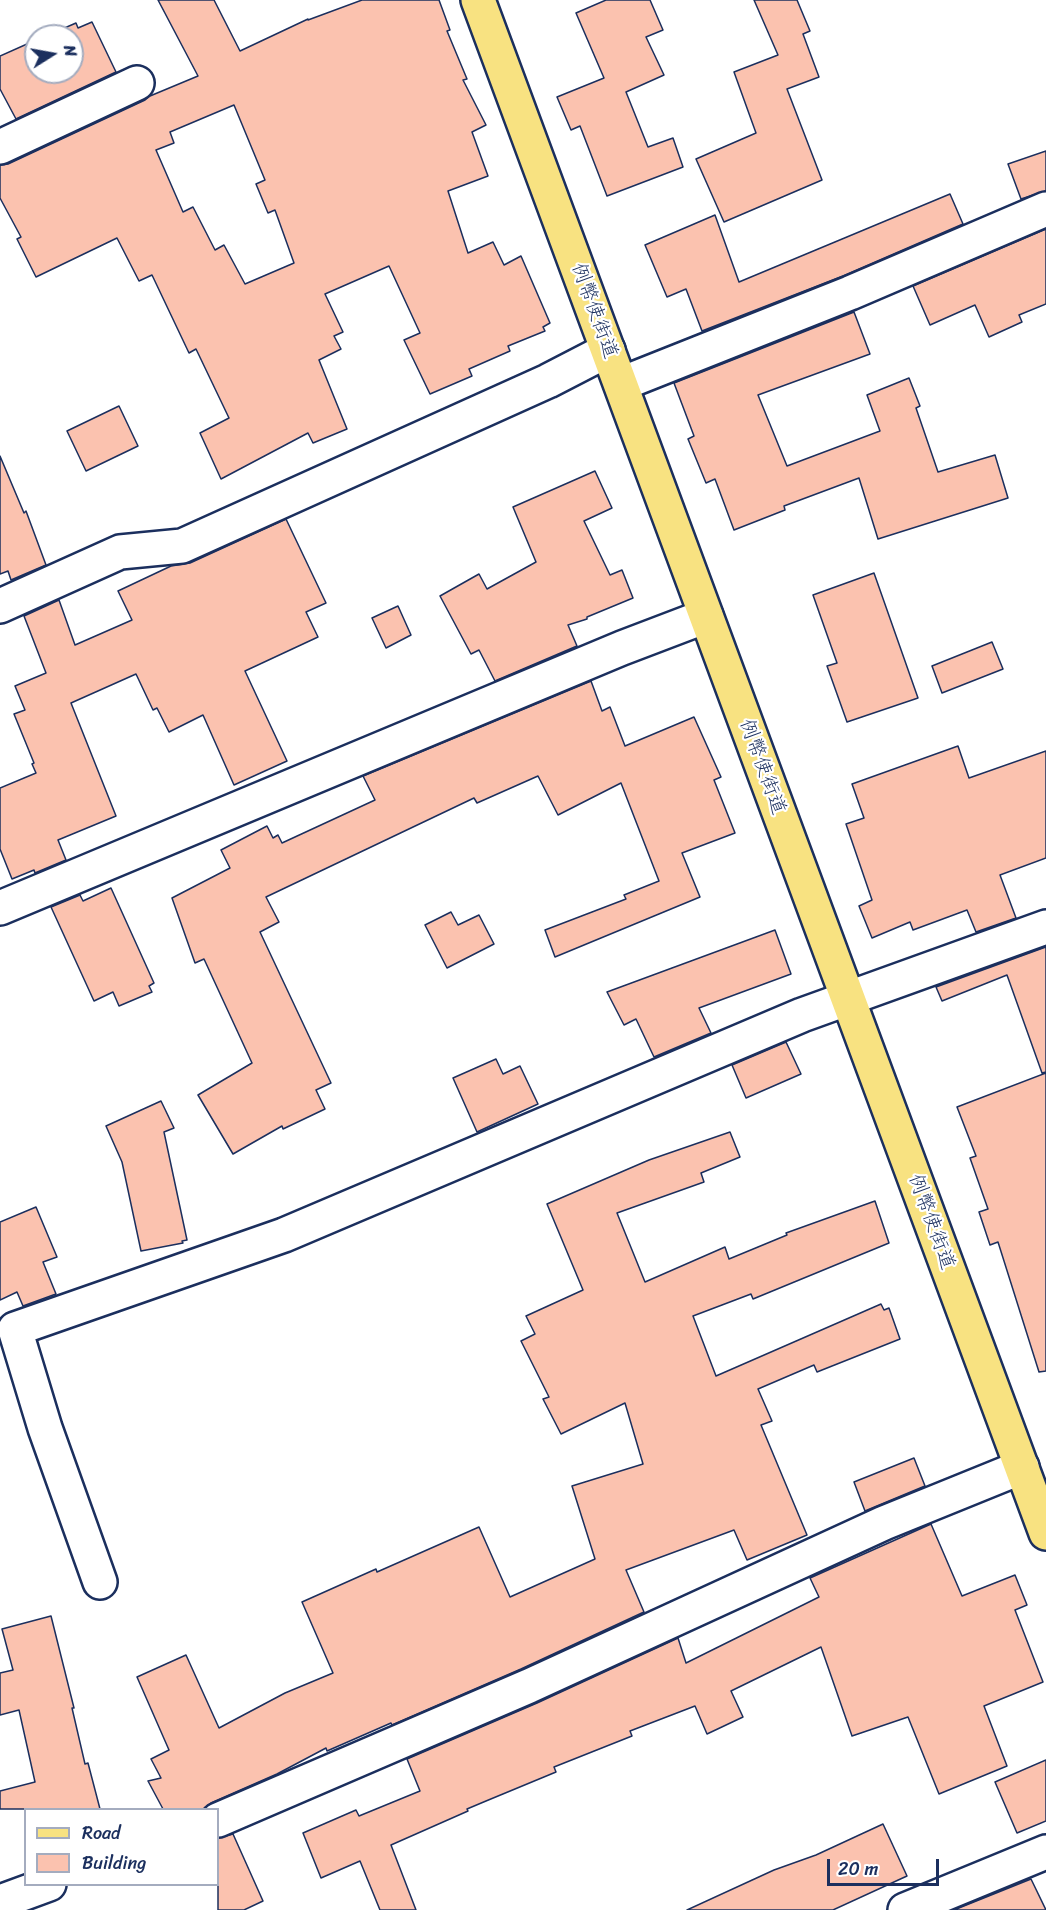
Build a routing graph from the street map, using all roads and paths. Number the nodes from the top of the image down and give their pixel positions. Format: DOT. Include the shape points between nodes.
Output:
graph roads {
  1 [pos="478,0"];
  2 [pos="137,83"];
  3 [pos="0,147"];
  4 [pos="1046,209"];
  5 [pos="608,350"];
  6 [pos="621,384"];
  7 [pos="0,606"];
  8 [pos="706,616"];
  9 [pos="0,908"];
  10 [pos="1046,927"];
  11 [pos="849,999"];
  12 [pos="1022,1467"];
  13 [pos="1046,1533"];
  14 [pos="100,1582"];
  15 [pos="219,1820"];
  16 [pos="1046,1852"];
  17 [pos="44,1886"];
  18 [pos="0,1902"];
  19 [pos="905,1910"];
  1 -- 5 [label="main road, 例幣使街道"];
  2 -- 3 [label="street"];
  4 -- 6 [label="street"];
  5 -- 6 [label="main road, 例幣使街道"];
  5 -- 7 [label="street" via="548,381 182,546 120,552"];
  6 -- 8 [label="main road, 例幣使街道"];
  8 -- 9 [label="street"];
  8 -- 11 [label="main road, 例幣使街道"];
  10 -- 11 [label="street"];
  11 -- 12 [label="main road, 例幣使街道"];
  11 -- 14 [label="street" via="751,1036 284,1235 15,1329 45,1428"];
  12 -- 13 [label="main road, 例幣使街道"];
  12 -- 15 [label="street" via="884,1523 529,1686"];
  16 -- 19 [label="street"];
  17 -- 18 [label="street"];
}
